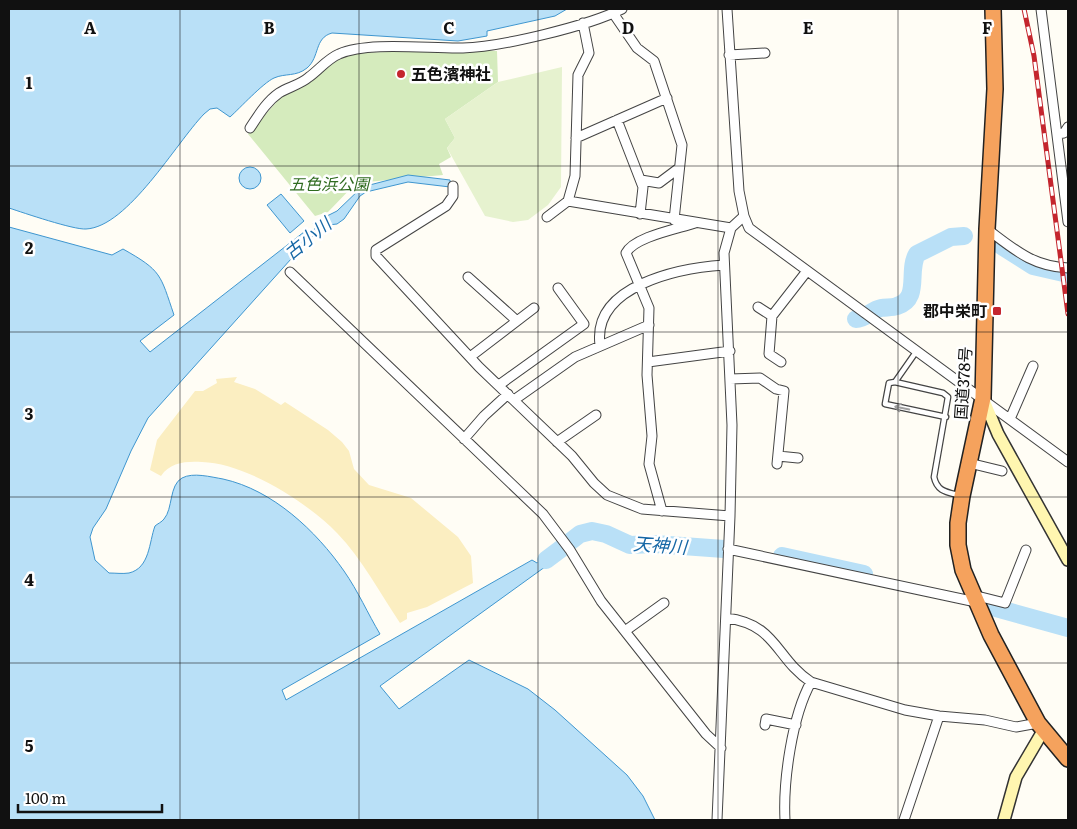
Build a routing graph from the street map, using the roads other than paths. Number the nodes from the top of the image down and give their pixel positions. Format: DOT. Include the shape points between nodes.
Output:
graph roads {
  1 [pos="727,9"];
  2 [pos="993,9"];
  3 [pos="1041,9"];
  4 [pos="617,11"];
  5 [pos="583,22"];
  6 [pos="765,52"];
  7 [pos="730,55"];
  8 [pos="667,98"];
  9 [pos="618,120"];
  10 [pos="250,128"];
  11 [pos="1064,132"];
  12 [pos="576,138"];
  13 [pos="679,168"];
  14 [pos="641,180"];
  15 [pos="453,186"];
  16 [pos="568,201"];
  17 [pos="640,214"];
  18 [pos="744,216"];
  19 [pos="547,217"];
  20 [pos="674,220"];
  21 [pos="1068,222"];
  22 [pos="694,223"];
  23 [pos="731,228"];
  24 [pos="987,229"];
  25 [pos="724,265"];
  26 [pos="1068,268"];
  27 [pos="807,271"];
  28 [pos="290,272"];
  29 [pos="468,277"];
  30 [pos="640,284"];
  31 [pos="558,288"];
  32 [pos="758,307"];
  33 [pos="534,308"];
  34 [pos="772,316"];
  35 [pos="517,321"];
  36 [pos="649,325"];
  37 [pos="600,345"];
  38 [pos="730,351"];
  39 [pos="916,352"];
  40 [pos="470,356"];
  41 [pos="648,362"];
  42 [pos="781,362"];
  43 [pos="1033,366"];
  44 [pos="730,379"];
  45 [pos="895,382"];
  46 [pos="499,385"];
  47 [pos="511,397"];
  48 [pos="983,398"];
  49 [pos="596,415"];
  50 [pos="946,418"];
  51 [pos="1010,419"];
  52 [pos="464,439"];
  53 [pos="558,442"];
  54 [pos="798,458"];
  55 [pos="969,462"];
  56 [pos="1068,462"];
  57 [pos="1002,471"];
  58 [pos="962,496"];
  59 [pos="662,511"];
  60 [pos="730,516"];
  61 [pos="728,549"];
  62 [pos="1026,550"];
  63 [pos="1068,560"];
  64 [pos="975,598"];
  65 [pos="664,604"];
  66 [pos="726,618"];
  67 [pos="625,631"];
  68 [pos="811,682"];
  69 [pos="939,716"];
  70 [pos="796,724"];
  71 [pos="765,725"];
  72 [pos="1040,727"];
  73 [pos="721,748"];
  74 [pos="1068,759"];
  75 [pos="717,820"];
  76 [pos="785,820"];
  77 [pos="904,820"];
  78 [pos="1004,820"];
  1 -- 7 [label="street"];
  2 -- 24 [label="highway, 国道378号" via="995,89"];
  3 -- 11 [label="street"];
  4 -- 5 [label="street"];
  4 -- 8 [label="street" via="637,48 654,61"];
  5 -- 10 [label="street" via="514,41 466,48 382,48 339,54 300,84 280,93 265,106"];
  5 -- 12 [label="street" via="589,53 578,75"];
  6 -- 7 [label="street"];
  7 -- 18 [label="street" via="739,191"];
  8 -- 9 [label="street"];
  8 -- 13 [label="street" via="682,145"];
  9 -- 12 [label="street"];
  9 -- 14 [label="street"];
  11 -- 21 [label="street"];
  12 -- 16 [label="street" via="575,176"];
  13 -- 14 [label="street" via="659,183"];
  13 -- 20 [label="street"];
  14 -- 17 [label="street"];
  15 -- 40 [label="street" via="453,196 446,206 376,250 376,256"];
  16 -- 17 [label="street"];
  16 -- 19 [label="street"];
  17 -- 20 [label="street"];
  18 -- 23 [label="street"];
  18 -- 27 [label="street" via="756,235"];
  20 -- 22 [label="street"];
  22 -- 23 [label="street"];
  22 -- 30 [label="street" via="637,241 628,247 626,257"];
  23 -- 25 [label="street"];
  24 -- 26 [label="street" via="1037,263"];
  24 -- 48 [label="highway, 国道378号"];
  25 -- 30 [label="street" via="700,267"];
  25 -- 38 [label="street"];
  27 -- 34 [label="street"];
  27 -- 39 [label="street"];
  28 -- 52 [label="street"];
  29 -- 35 [label="street"];
  30 -- 36 [label="street" via="649,308"];
  30 -- 37 [label="street" via="611,306 602,321"];
  31 -- 46 [label="street" via="584,324"];
  32 -- 34 [label="street"];
  33 -- 35 [label="street"];
  34 -- 42 [label="street" via="768,354"];
  35 -- 40 [label="street"];
  36 -- 37 [label="street"];
  36 -- 41 [label="street"];
  37 -- 47 [label="street"];
  38 -- 41 [label="street"];
  38 -- 44 [label="street"];
  39 -- 45 [label="lane"];
  39 -- 48 [label="street"];
  40 -- 46 [label="street"];
  41 -- 59 [label="street" via="652,436 649,464"];
  43 -- 51 [label="street"];
  44 -- 54 [label="street" via="760,378 784,391 777,460"];
  44 -- 60 [label="street"];
  45 -- 50 [label="lane" via="948,397"];
  50 -- 45 [label="lane, one-way" via="885,404 889,383"];
  46 -- 47 [label="street"];
  47 -- 52 [label="street" via="484,416"];
  47 -- 53 [label="street"];
  48 -- 51 [label="street"];
  48 -- 55 [label="highway, 国道378号"];
  48 -- 63 [label="street" via="998,434"];
  49 -- 53 [label="street"];
  50 -- 58 [label="lane" via="935,485"];
  51 -- 56 [label="street"];
  52 -- 67 [label="street" via="543,514"];
  53 -- 59 [label="street" via="607,495 642,509"];
  55 -- 57 [label="street"];
  55 -- 58 [label="highway, 国道378号"];
  58 -- 64 [label="highway, 国道378号" via="958,545 963,570"];
  59 -- 60 [label="street"];
  60 -- 61 [label="street"];
  61 -- 64 [label="street"];
  61 -- 66 [label="street"];
  62 -- 64 [label="street" via="1005,603"];
  64 -- 72 [label="highway, 国道378号"];
  65 -- 67 [label="street"];
  66 -- 68 [label="street" via="742,620 770,637 799,674"];
  66 -- 73 [label="street"];
  67 -- 73 [label="street" via="706,734"];
  68 -- 69 [label="street" via="905,710"];
  68 -- 70 [label="street"];
  69 -- 72 [label="street" via="1016,727"];
  69 -- 77 [label="street"];
  70 -- 71 [label="street" via="766,719"];
  70 -- 76 [label="street" via="784,791"];
  72 -- 74 [label="highway, 国道378号"];
  72 -- 78 [label="street" via="1016,777"];
  73 -- 75 [label="street"];
}
